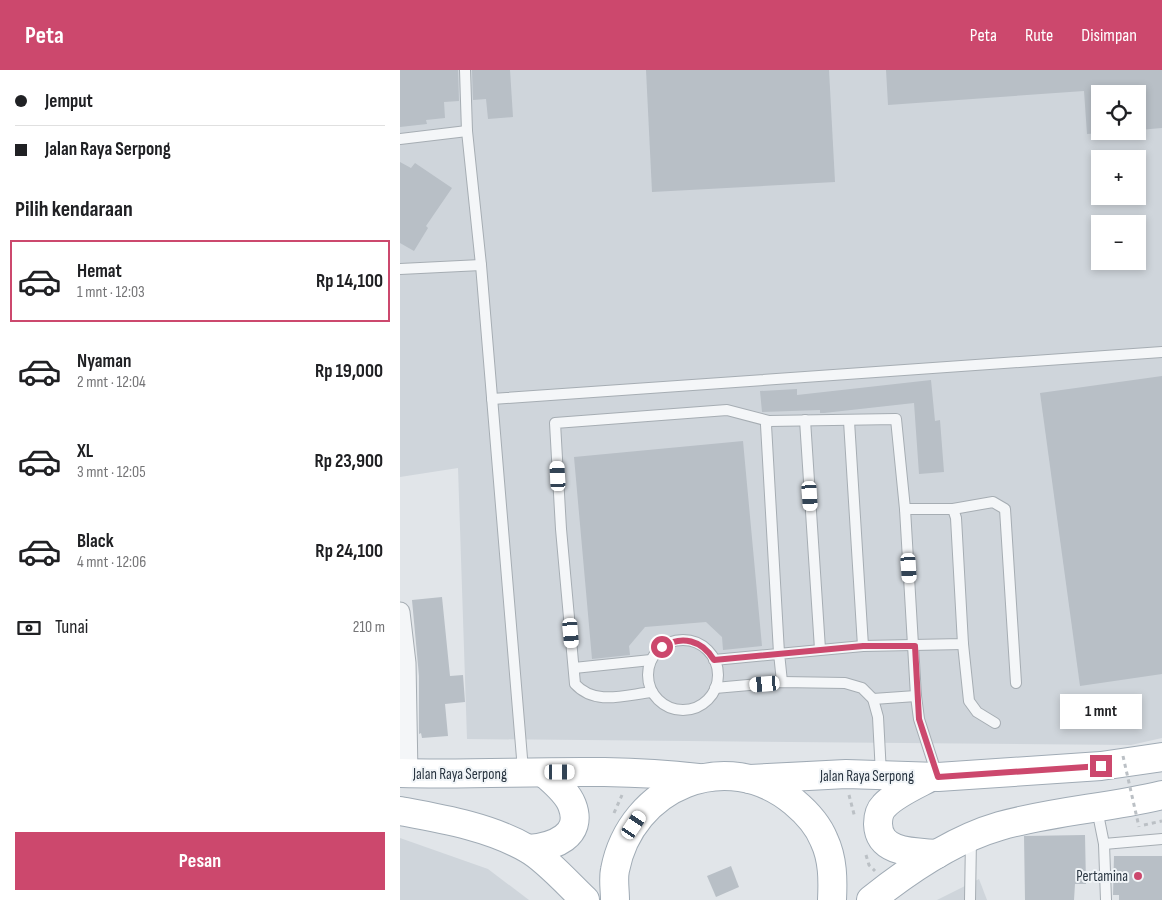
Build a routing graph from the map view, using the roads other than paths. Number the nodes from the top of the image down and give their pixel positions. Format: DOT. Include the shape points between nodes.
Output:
graph roads {
  1 [pos="465,70"];
  2 [pos="467,132"];
  3 [pos="400,139"];
  4 [pos="481,265"];
  5 [pos="400,269"];
  6 [pos="1162,352"];
  7 [pos="492,399"];
  8 [pos="805,420"];
  9 [pos="769,421"];
  10 [pos="849,421"];
  11 [pos="905,509"];
  12 [pos="953,509"];
  13 [pos="400,612"];
  14 [pos="963,644"];
  15 [pos="863,646"];
  16 [pos="915,646"];
  17 [pos="820,649"];
  18 [pos="779,653"];
  19 [pos="651,660"];
  20 [pos="714,660"];
  21 [pos="574,668"];
  22 [pos="782,682"];
  23 [pos="1016,683"];
  24 [pos="715,688"];
  25 [pos="652,692"];
  26 [pos="916,696"];
  27 [pos="873,699"];
  28 [pos="995,723"];
  29 [pos="1162,757"];
  30 [pos="404,773"];
  31 [pos="534,773"];
  32 [pos="881,775"];
  33 [pos="934,777"];
  34 [pos="700,778"];
  35 [pos="750,779"];
  36 [pos="1162,795"];
  37 [pos="1097,808"];
  38 [pos="400,811"];
  39 [pos="1162,838"];
  40 [pos="1104,844"];
  41 [pos="955,846"];
  42 [pos="529,849"];
  43 [pos="970,872"];
  44 [pos="586,900"];
  45 [pos="615,900"];
  46 [pos="832,900"];
  47 [pos="871,900"];
  48 [pos="970,900"];
  49 [pos="1106,900"];
  1 -- 2 [label="lane"];
  2 -- 3 [label="lane"];
  2 -- 4 [label="lane"];
  4 -- 5 [label="lane"];
  4 -- 7 [label="lane"];
  6 -- 7 [label="lane"];
  7 -- 31 [label="lane"];
  8 -- 9 [label="lane"];
  8 -- 10 [label="lane"];
  8 -- 17 [label="lane"];
  9 -- 18 [label="lane" via="765,431"];
  9 -- 21 [label="lane" via="727,410 555,423"];
  10 -- 11 [label="lane" via="896,420"];
  10 -- 15 [label="lane"];
  11 -- 12 [label="lane"];
  11 -- 16 [label="lane"];
  12 -- 14 [label="lane"];
  12 -- 23 [label="lane" via="993,502 1005,509"];
  13 -- 30 [label="street" via="406,663"];
  14 -- 16 [label="lane"];
  14 -- 28 [label="lane" via="969,701 977,712"];
  15 -- 16 [label="lane"];
  15 -- 17 [label="lane"];
  16 -- 26 [label="lane"];
  17 -- 18 [label="lane"];
  18 -- 20 [label="lane"];
  18 -- 22 [label="lane"];
  19 -- 20 [label="lane" via="662,647 678,640 696,642"];
  19 -- 21 [label="lane"];
  19 -- 25 [label="lane" via="648,671"];
  20 -- 24 [label="lane" via="717,669"];
  21 -- 25 [label="lane" via="575,684 590,696 602,698"];
  22 -- 24 [label="lane"];
  22 -- 27 [label="lane" via="845,683 862,688"];
  24 -- 25 [label="lane" via="703,704 684,710 666,706"];
  26 -- 27 [label="lane"];
  26 -- 33 [label="lane"];
  27 -- 32 [label="lane" via="878,717"];
  29 -- 33 [label="main road, Jalan Raya Serpong" via="1101,766"];
  30 -- 31 [label="main road, Jalan Raya Serpong"];
  31 -- 34 [label="main road, Jalan Raya Serpong" via="646,772"];
  31 -- 42 [label="main road" via="564,792 572,804 575,819 562,841 548,847"];
  32 -- 33 [label="main road, Jalan Raya Serpong"];
  32 -- 35 [label="main road, Jalan Raya Serpong"];
  33 -- 41 [label="main road" via="884,806 878,817 878,832 886,844 897,849"];
  34 -- 35 [label="main road" via="725,775"];
  34 -- 45 [label="main road" via="669,790 643,811 624,839 615,871"];
  35 -- 46 [label="main road" via="781,791 806,812 824,840 833,872"];
  36 -- 37 [label="main road"];
  37 -- 40 [label="lane"];
  37 -- 41 [label="main road" via="998,827"];
  38 -- 42 [label="main road" via="452,821"];
  39 -- 40 [label="lane"];
  40 -- 49 [label="lane"];
  41 -- 43 [label="lane"];
  41 -- 43 [label="lane"];
  41 -- 47 [label="main road"];
  42 -- 44 [label="main road"];
  43 -- 48 [label="lane"];
}
